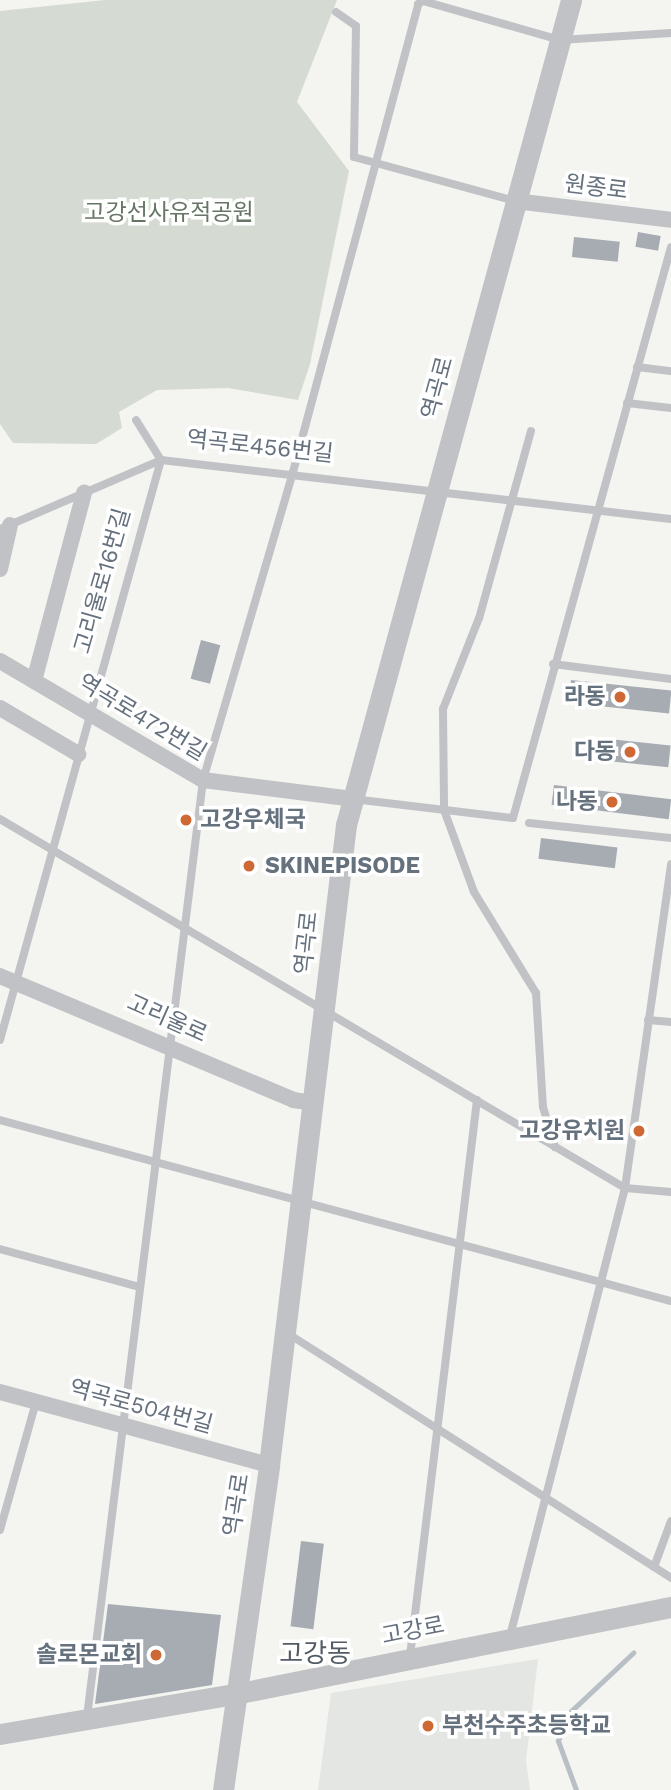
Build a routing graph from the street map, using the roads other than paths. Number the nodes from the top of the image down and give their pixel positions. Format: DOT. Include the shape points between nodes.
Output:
graph roads {
  1 [pos="571,0"];
  2 [pos="336,12"];
  3 [pos="671,33"];
  4 [pos="560,40"];
  5 [pos="376,162"];
  6 [pos="515,201"];
  7 [pos="671,220"];
  8 [pos="671,247"];
  9 [pos="637,367"];
  10 [pos="671,371"];
  11 [pos="627,403"];
  12 [pos="671,408"];
  13 [pos="136,420"];
  14 [pos="531,430"];
  15 [pos="161,460"];
  16 [pos="293,472"];
  17 [pos="438,489"];
  18 [pos="84,493"];
  19 [pos="510,498"];
  20 [pos="597,509"];
  21 [pos="671,519"];
  22 [pos="5,527"];
  23 [pos="0,569"];
  24 [pos="0,661"];
  25 [pos="553,664"];
  26 [pos="671,679"];
  27 [pos="34,681"];
  28 [pos="0,708"];
  29 [pos="89,713"];
  30 [pos="78,754"];
  31 [pos="203,780"];
  32 [pos="353,799"];
  33 [pos="444,810"];
  34 [pos="0,819"];
  35 [pos="529,822"];
  36 [pos="671,838"];
  37 [pos="53,850"];
  38 [pos="671,864"];
  39 [pos="183,927"];
  40 [pos="8,979"];
  41 [pos="327,1012"];
  42 [pos="648,1020"];
  43 [pos="671,1022"];
  44 [pos="0,1040"];
  45 [pos="168,1044"];
  46 [pos="477,1100"];
  47 [pos="314,1103"];
  48 [pos="0,1120"];
  49 [pos="555,1147"];
  50 [pos="155,1159"];
  51 [pos="625,1188"];
  52 [pos="671,1192"];
  53 [pos="301,1201"];
  54 [pos="460,1243"];
  55 [pos="0,1249"];
  56 [pos="601,1282"];
  57 [pos="140,1287"];
  58 [pos="671,1301"];
  59 [pos="286,1332"];
  60 [pos="0,1392"];
  61 [pos="36,1402"];
  62 [pos="123,1426"];
  63 [pos="437,1429"];
  64 [pos="269,1465"];
  65 [pos="544,1497"];
  66 [pos="671,1521"];
  67 [pos="0,1530"];
  68 [pos="654,1567"];
  69 [pos="671,1578"];
  70 [pos="671,1607"];
  71 [pos="509,1639"];
  72 [pos="410,1659"];
  73 [pos="235,1694"];
  74 [pos="86,1719"];
  75 [pos="0,1734"];
  76 [pos="223,1790"];
  1 -- 4 [label="street, 역곡로"];
  2 -- 5 [label="lane" via="356,26 354,157"];
  3 -- 4 [label="lane"];
  4 -- 5 [label="lane" via="423,1 418,4"];
  4 -- 6 [label="street, 역곡로"];
  5 -- 6 [label="lane"];
  5 -- 16 [label="lane"];
  6 -- 7 [label="street, 원종로"];
  6 -- 17 [label="street, 역곡로"];
  8 -- 9 [label="lane"];
  9 -- 10 [label="lane"];
  9 -- 11 [label="lane"];
  11 -- 12 [label="lane"];
  11 -- 20 [label="lane"];
  13 -- 15 [label="lane"];
  14 -- 19 [label="lane"];
  15 -- 16 [label="lane, 역곡로456번길"];
  15 -- 18 [label="lane, 역곡로456번길"];
  15 -- 29 [label="lane, 고리울로16번길"];
  16 -- 17 [label="lane, 역곡로456번길"];
  16 -- 31 [label="lane"];
  17 -- 19 [label="lane, 역곡로456번길"];
  17 -- 32 [label="street, 역곡로"];
  18 -- 22 [label="lane, 역곡로456번길"];
  18 -- 27 [label="street"];
  19 -- 20 [label="lane, 역곡로456번길"];
  19 -- 33 [label="lane" via="479,618 443,709"];
  20 -- 21 [label="lane, 역곡로456번길"];
  20 -- 25 [label="lane"];
  22 -- 23 [label="street, 역곡로456번길"];
  24 -- 27 [label="street, 역곡로472번길"];
  25 -- 26 [label="lane"];
  25 -- 33 [label="lane" via="513,818"];
  27 -- 29 [label="street, 역곡로472번길"];
  28 -- 30 [label="street"];
  29 -- 30 [label="lane, 고리울로16번길"];
  29 -- 31 [label="street, 역곡로472번길"];
  30 -- 37 [label="lane, 고리울로16번길"];
  31 -- 32 [label="street, 역곡로472번길"];
  31 -- 39 [label="lane"];
  32 -- 33 [label="lane"];
  32 -- 41 [label="street, 역곡로"];
  33 -- 49 [label="lane" via="474,892 536,993 542,1107"];
  34 -- 37 [label="lane"];
  35 -- 36 [label="lane"];
  37 -- 39 [label="lane"];
  37 -- 40 [label="lane, 고리울로16번길"];
  38 -- 42 [label="lane"];
  39 -- 41 [label="lane"];
  39 -- 45 [label="lane"];
  40 -- 44 [label="lane, 고리울로16번길"];
  40 -- 45 [label="street, 고리울로"];
  41 -- 46 [label="lane"];
  41 -- 47 [label="street, 역곡로"];
  42 -- 43 [label="lane"];
  42 -- 51 [label="lane"];
  45 -- 47 [label="street, 고리울로" via="293,1100"];
  45 -- 50 [label="lane"];
  46 -- 49 [label="lane"];
  46 -- 54 [label="lane"];
  47 -- 53 [label="street, 역곡로"];
  48 -- 50 [label="lane"];
  49 -- 51 [label="lane"];
  50 -- 53 [label="lane"];
  50 -- 57 [label="lane"];
  51 -- 52 [label="lane"];
  51 -- 56 [label="lane"];
  53 -- 54 [label="lane"];
  53 -- 59 [label="street, 역곡로"];
  54 -- 56 [label="lane"];
  54 -- 63 [label="lane"];
  55 -- 57 [label="lane"];
  56 -- 58 [label="lane"];
  56 -- 65 [label="lane"];
  57 -- 62 [label="lane"];
  59 -- 63 [label="lane"];
  59 -- 64 [label="street, 역곡로"];
  60 -- 61 [label="street, 역곡로504번길"];
  61 -- 62 [label="street, 역곡로504번길"];
  61 -- 67 [label="lane"];
  62 -- 64 [label="street, 역곡로504번길"];
  62 -- 74 [label="lane"];
  63 -- 65 [label="lane"];
  63 -- 72 [label="lane"];
  64 -- 73 [label="street, 역곡로"];
  65 -- 68 [label="lane"];
  65 -- 71 [label="lane"];
  66 -- 68 [label="lane"];
  68 -- 69 [label="lane"];
  70 -- 71 [label="street, 고강로"];
  71 -- 72 [label="street, 고강로"];
  72 -- 73 [label="street, 고강로"];
  73 -- 74 [label="street, 고강로"];
  73 -- 76 [label="street, 역곡로"];
  74 -- 75 [label="street, 고강로"];
}
